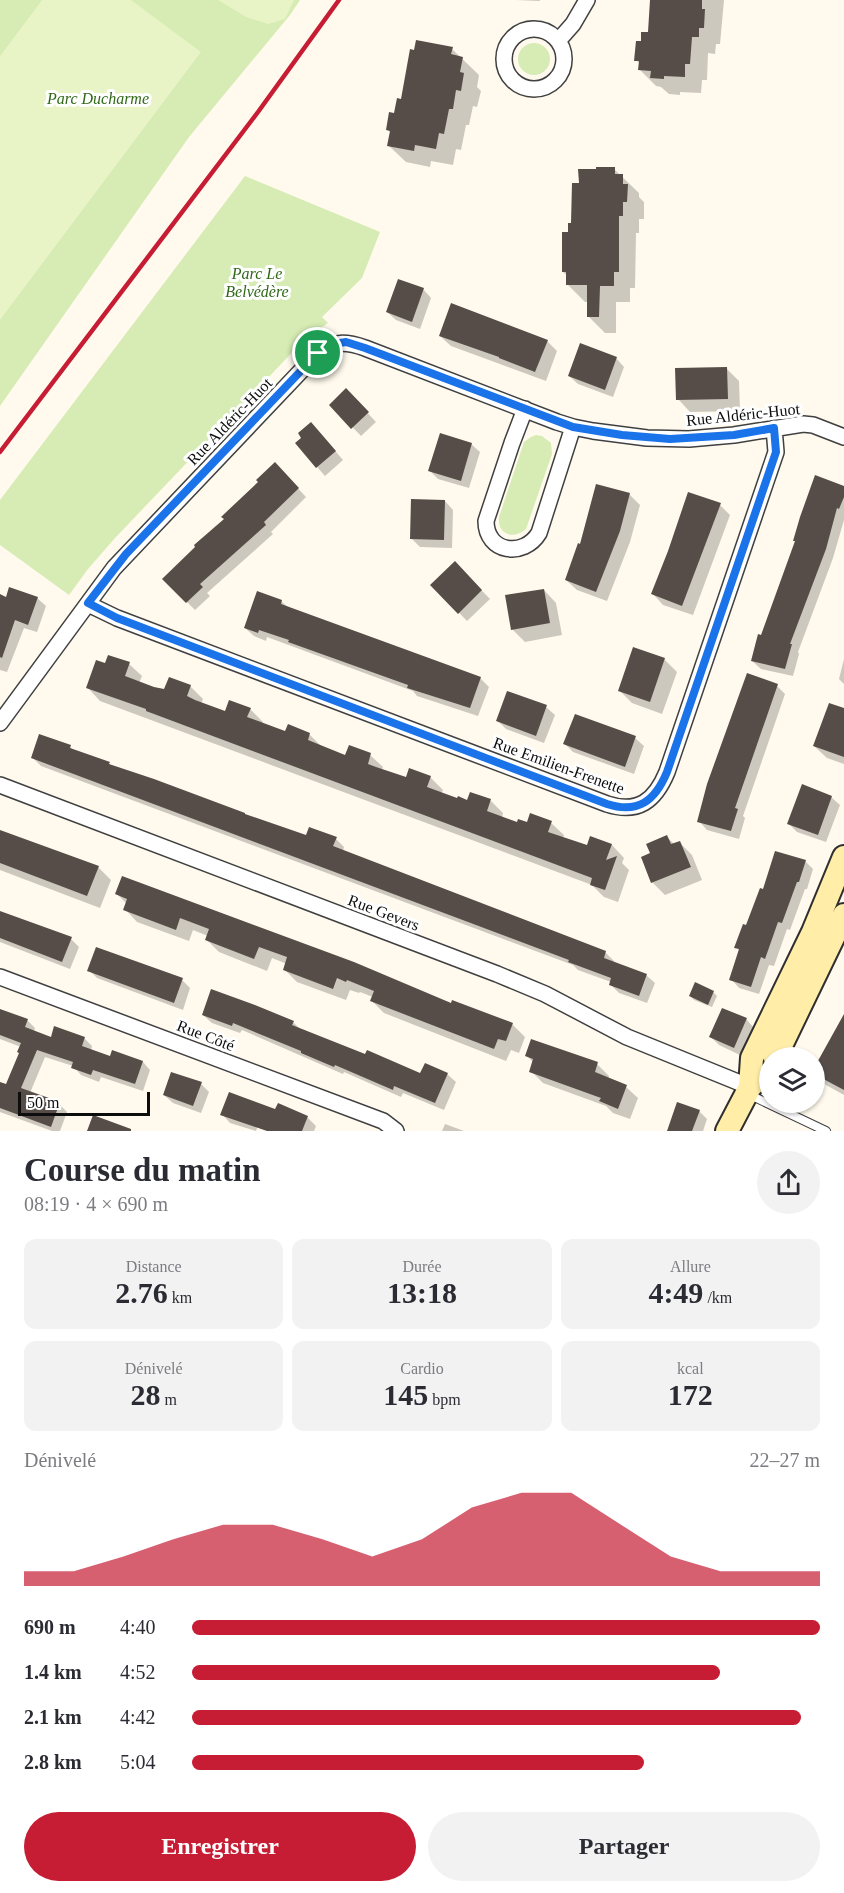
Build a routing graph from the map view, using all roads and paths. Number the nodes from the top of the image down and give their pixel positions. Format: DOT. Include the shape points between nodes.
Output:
graph roads {
  1 [pos="587,0"];
  2 [pos="558,41"];
  3 [pos="525,409"];
  4 [pos="573,427"];
  5 [pos="774,428"];
  6 [pos="844,436"];
  7 [pos="88,603"];
  8 [pos="0,723"];
  9 [pos="0,785"];
  10 [pos="844,857"];
  11 [pos="838,891"];
  12 [pos="844,915"];
  13 [pos="0,977"];
  14 [pos="780,1047"];
  15 [pos="759,1079"];
  16 [pos="748,1091"];
  17 [pos="396,1131"];
  18 [pos="727,1131"];
  19 [pos="826,1131"];
  1 -- 2 [label="street"];
  3 -- 4 [label="street, Rue Aldéric-Huot"];
  3 -- 4 [label="street" via="486,521 489,537 506,548 525,547 540,533"];
  3 -- 7 [label="street, Rue Aldéric-Huot" via="346,342 326,347 126,554"];
  4 -- 5 [label="street, Rue Aldéric-Huot" via="670,439"];
  5 -- 6 [label="street, Rue Aldéric-Huot" via="813,425"];
  5 -- 7 [label="street, Rue Emilien-Frenette" via="776,452 667,772 651,799 636,806 607,804 117,618"];
  7 -- 8 [label="street, Rue Aldéric-Huot"];
  9 -- 16 [label="street, Rue Gevers" via="497,974"];
  10 -- 11 [label="street"];
  11 -- 16 [label="street" via="752,1058"];
  12 -- 14 [label="street"];
  13 -- 17 [label="street, Rue Côté" via="383,1121"];
  15 -- 16 [label="street"];
  16 -- 18 [label="street"];
  16 -- 19 [label="lane"];
}
